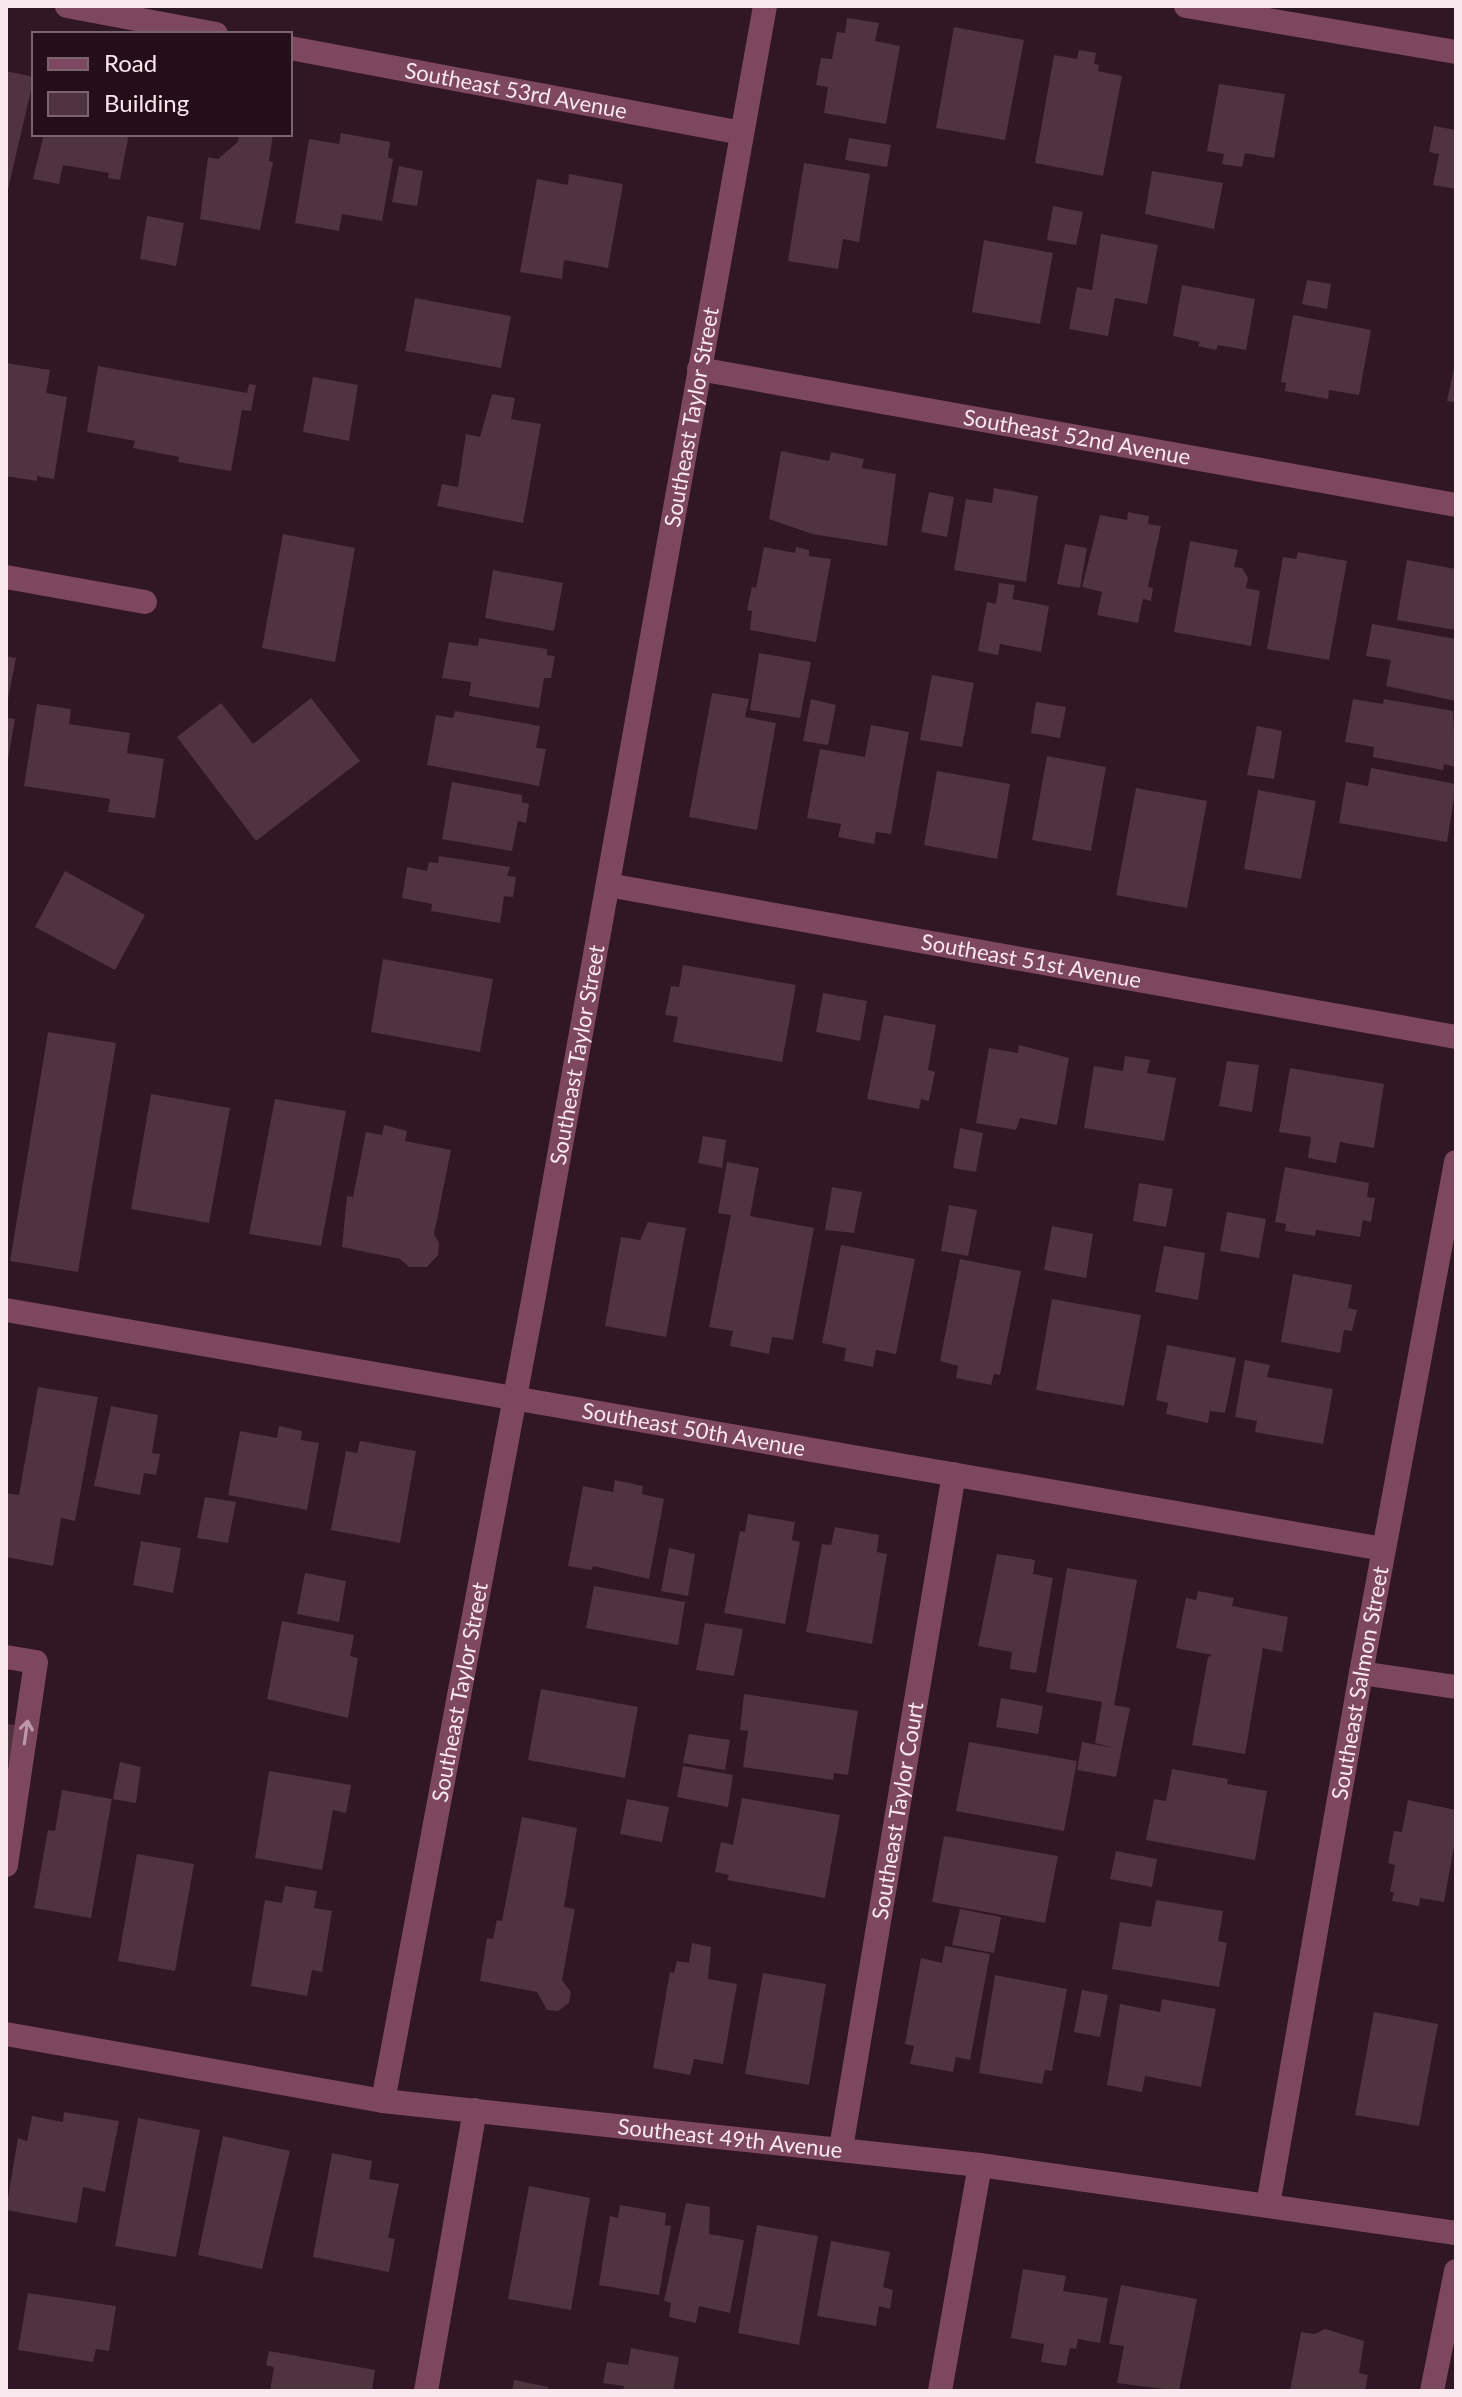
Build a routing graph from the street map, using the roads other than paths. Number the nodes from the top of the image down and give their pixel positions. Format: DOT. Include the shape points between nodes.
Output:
graph roads {
  1 [pos="67,6"];
  2 [pos="765,6"];
  3 [pos="1186,6"];
  4 [pos="205,32"];
  5 [pos="292,48"];
  6 [pos="1456,52"];
  7 [pos="742,133"];
  8 [pos="699,369"];
  9 [pos="1456,505"];
  10 [pos="6,577"];
  11 [pos="145,602"];
  12 [pos="608,885"];
  13 [pos="1456,1037"];
  14 [pos="1456,1162"];
  15 [pos="6,1310"];
  16 [pos="514,1400"];
  17 [pos="954,1474"];
  18 [pos="1383,1549"];
  19 [pos="6,1657"];
  20 [pos="1361,1673"];
  21 [pos="1456,1687"];
  22 [pos="6,1865"];
  23 [pos="6,2034"];
  24 [pos="383,2101"];
  25 [pos="475,2110"];
  26 [pos="841,2148"];
  27 [pos="980,2165"];
  28 [pos="1268,2205"];
  29 [pos="1456,2233"];
  30 [pos="1456,2271"];
  31 [pos="426,2391"];
  32 [pos="940,2391"];
  33 [pos="1432,2391"];
  1 -- 4 [label="street"];
  2 -- 7 [label="street, Southeast Taylor Street"];
  3 -- 6 [label="street"];
  5 -- 7 [label="street, Southeast 53rd Avenue"];
  7 -- 8 [label="street, Southeast Taylor Street"];
  8 -- 9 [label="street, Southeast 52nd Avenue"];
  8 -- 12 [label="street, Southeast Taylor Street"];
  10 -- 11 [label="street"];
  12 -- 13 [label="street, Southeast 51st Avenue"];
  12 -- 16 [label="street, Southeast Taylor Street"];
  14 -- 18 [label="street, Southeast Salmon Street"];
  15 -- 16 [label="street, Southeast 50th Avenue"];
  16 -- 17 [label="street, Southeast 50th Avenue"];
  16 -- 24 [label="street, Southeast Taylor Street"];
  17 -- 18 [label="street, Southeast 50th Avenue"];
  17 -- 26 [label="street, Southeast Taylor Court"];
  18 -- 20 [label="street, Southeast Salmon Street"];
  22 -- 19 [label="street, one-way" via="36,1662"];
  20 -- 21 [label="street"];
  20 -- 28 [label="street, Southeast Salmon Street"];
  23 -- 24 [label="street, Southeast 49th Avenue"];
  24 -- 25 [label="street, Southeast 49th Avenue"];
  25 -- 26 [label="street, Southeast 49th Avenue"];
  25 -- 31 [label="street"];
  26 -- 27 [label="street, Southeast 49th Avenue"];
  27 -- 28 [label="street, Southeast 49th Avenue"];
  27 -- 32 [label="street"];
  28 -- 29 [label="street, Southeast 49th Avenue"];
  30 -- 33 [label="street"];
}
